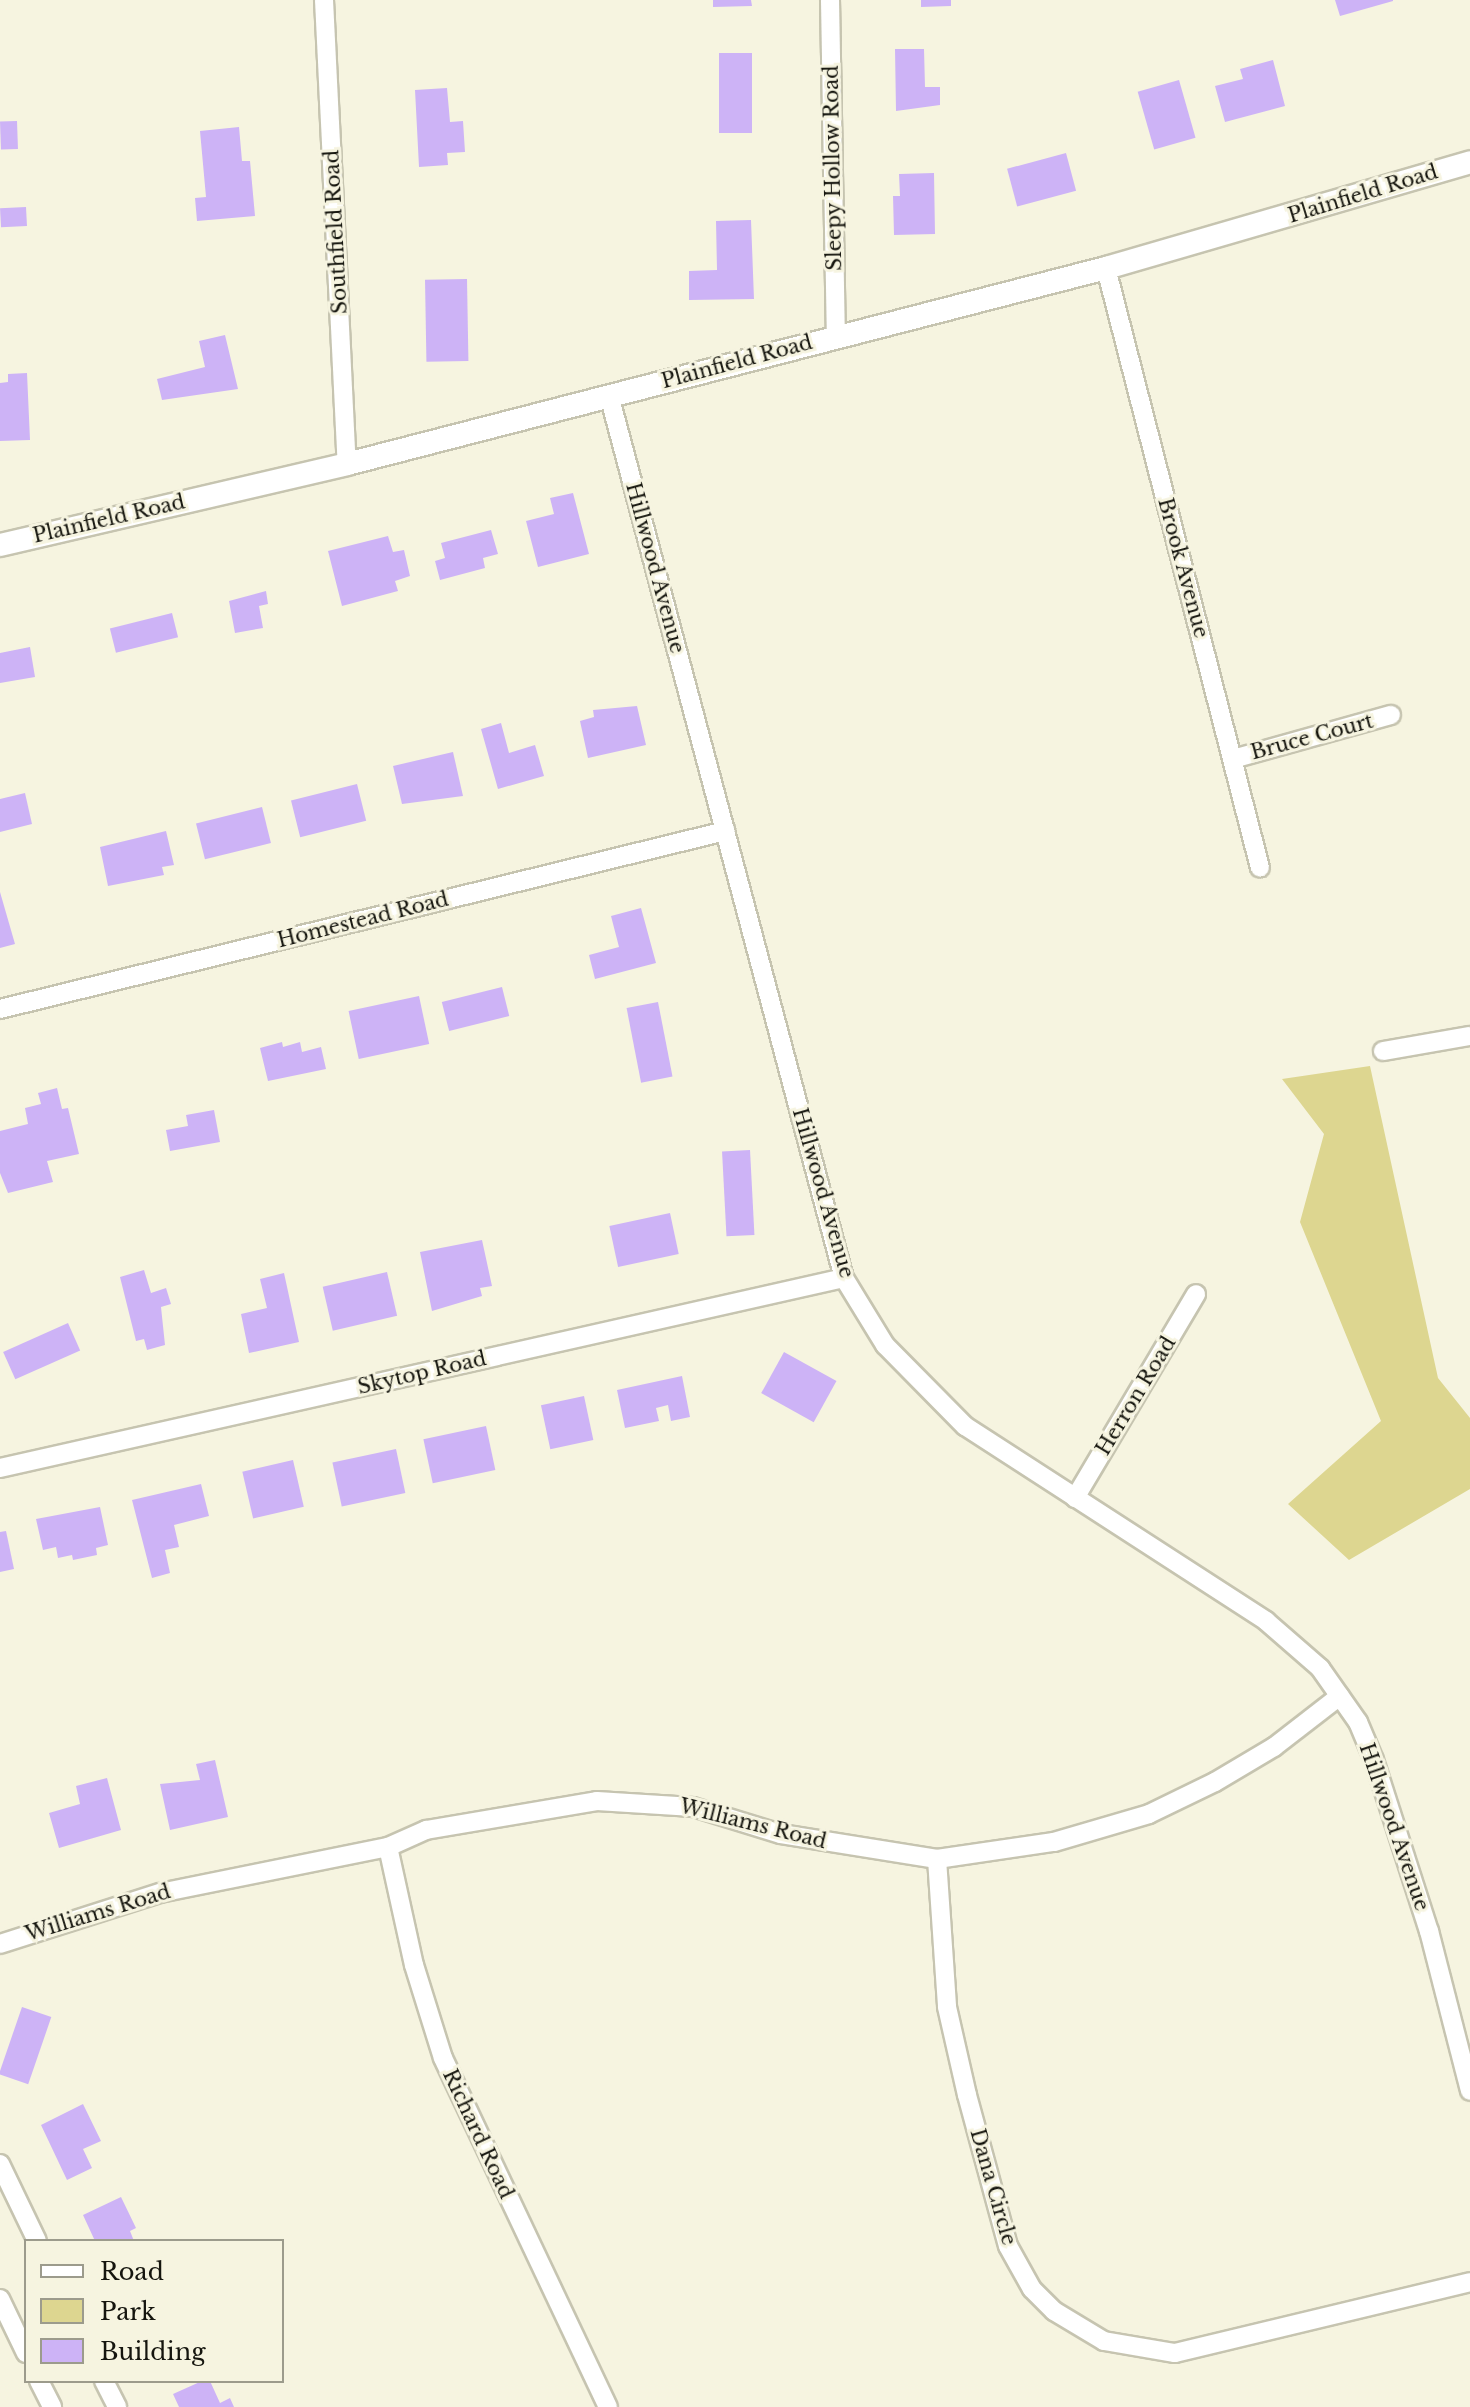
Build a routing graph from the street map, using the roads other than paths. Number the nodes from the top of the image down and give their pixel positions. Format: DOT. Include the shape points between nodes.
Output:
graph roads {
  1 [pos="324,0"];
  2 [pos="830,0"];
  3 [pos="1470,162"];
  4 [pos="1106,268"];
  5 [pos="836,336"];
  6 [pos="609,395"];
  7 [pos="347,464"];
  8 [pos="0,545"];
  9 [pos="1391,715"];
  10 [pos="1233,759"];
  11 [pos="725,831"];
  12 [pos="1260,868"];
  13 [pos="0,1009"];
  14 [pos="1470,1036"];
  15 [pos="1383,1051"];
  16 [pos="844,1278"];
  17 [pos="1196,1294"];
  18 [pos="0,1468"];
  19 [pos="1075,1498"];
  20 [pos="1340,1696"];
  21 [pos="388,1847"];
  22 [pos="937,1859"];
  23 [pos="0,1944"];
  24 [pos="1470,2091"];
  25 [pos="0,2164"];
  26 [pos="36,2239"];
  27 [pos="1470,2282"];
  28 [pos="0,2299"];
  29 [pos="24,2349"];
  30 [pos="40,2383"];
  31 [pos="105,2383"];
  32 [pos="52,2407"];
  33 [pos="117,2407"];
  34 [pos="608,2407"];
  1 -- 7 [label="street, Southfield Road"];
  2 -- 5 [label="street, Sleepy Hollow Road"];
  3 -- 4 [label="street, Plainfield Road"];
  4 -- 5 [label="street, Plainfield Road"];
  4 -- 10 [label="street, Brook Avenue"];
  5 -- 6 [label="street, Plainfield Road"];
  6 -- 7 [label="street, Plainfield Road"];
  6 -- 11 [label="street, Hillwood Avenue"];
  7 -- 8 [label="street, Plainfield Road"];
  9 -- 10 [label="street, Bruce Court"];
  10 -- 12 [label="street, Brook Avenue"];
  11 -- 13 [label="street, Homestead Road"];
  11 -- 16 [label="street, Hillwood Avenue"];
  14 -- 15 [label="street"];
  16 -- 18 [label="street, Skytop Road"];
  16 -- 19 [label="street, Hillwood Avenue" via="885,1345 928,1393 965,1426"];
  17 -- 19 [label="street, Herron Road"];
  19 -- 20 [label="street, Hillwood Avenue" via="1266,1621 1320,1668"];
  20 -- 22 [label="street, Williams Road" via="1274,1747 1149,1814 1054,1842"];
  20 -- 24 [label="street, Hillwood Avenue" via="1374,1760 1429,1931"];
  21 -- 22 [label="street, Williams Road" via="426,1830 493,1816 597,1801 653,1801 693,1807 781,1834"];
  21 -- 23 [label="street, Williams Road" via="160,1893"];
  21 -- 34 [label="street, Richard Road" via="414,1965 443,2058"];
  22 -- 27 [label="street, Dana Circle" via="947,2007 974,2122 1008,2246 1032,2289 1054,2311 1104,2341 1175,2353"];
  25 -- 26 [label="street"];
  28 -- 29 [label="street"];
  30 -- 32 [label="street"];
  31 -- 33 [label="street"];
}
